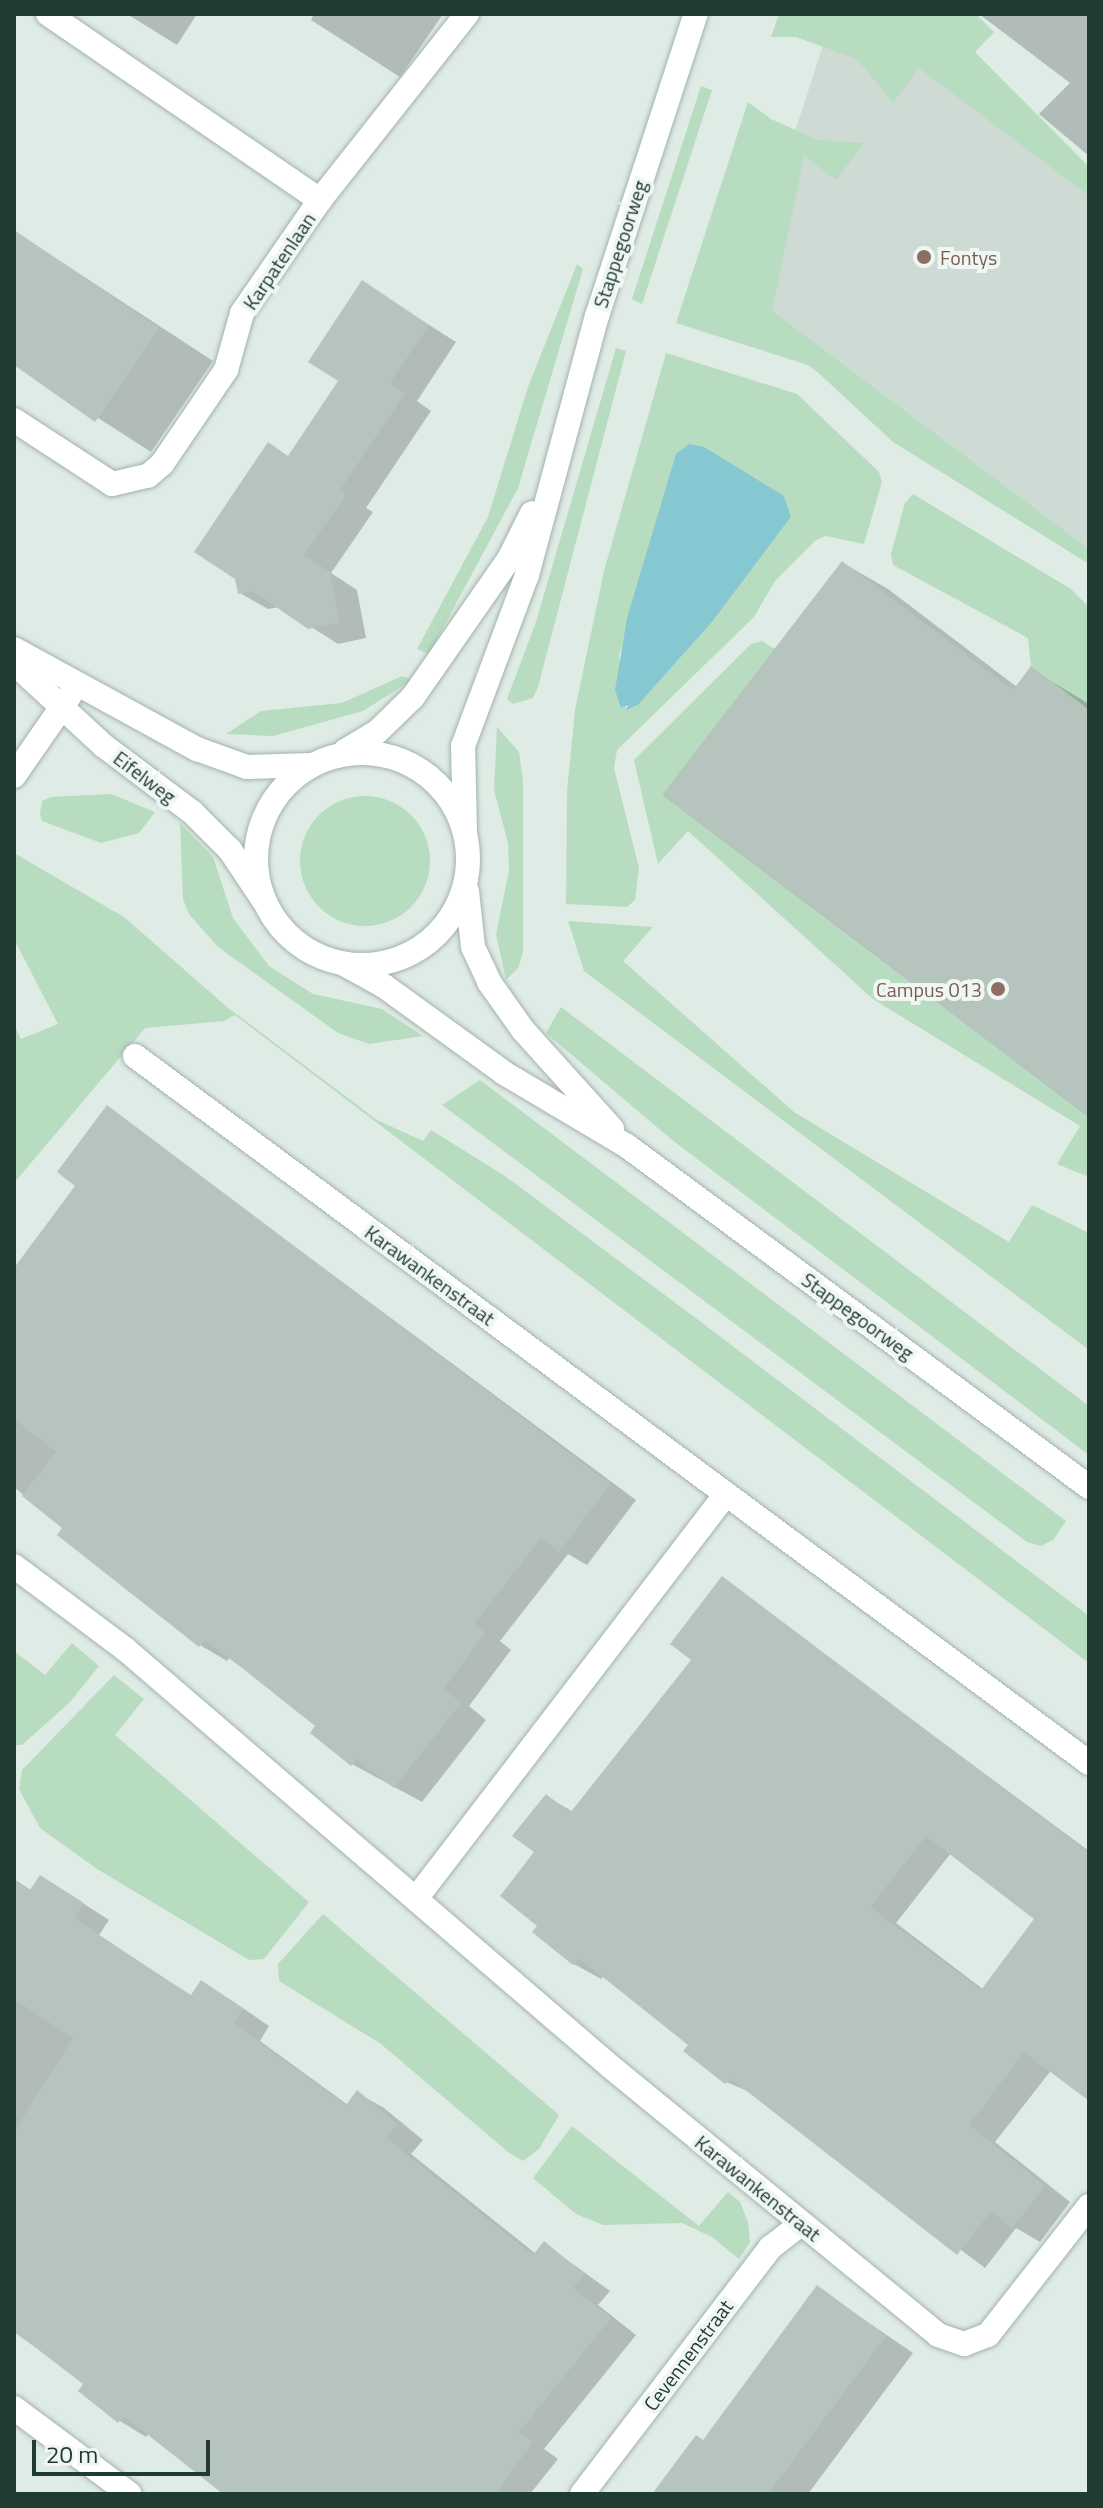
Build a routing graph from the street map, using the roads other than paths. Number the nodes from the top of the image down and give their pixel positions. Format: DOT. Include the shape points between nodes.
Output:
graph roads {
  1 [pos="48,14"];
  2 [pos="467,14"];
  3 [pos="696,14"];
  4 [pos="320,200"];
  5 [pos="14,420"];
  6 [pos="551,475"];
  7 [pos="14,649"];
  8 [pos="14,663"];
  9 [pos="75,686"];
  10 [pos="61,709"];
  11 [pos="336,755"];
  12 [pos="312,765"];
  13 [pos="14,776"];
  14 [pos="465,832"];
  15 [pos="467,878"];
  16 [pos="264,901"];
  17 [pos="344,964"];
  18 [pos="135,1056"];
  19 [pos="627,1146"];
  20 [pos="1089,1487"];
  21 [pos="726,1494"];
  22 [pos="14,1566"];
  23 [pos="1089,1763"];
  24 [pos="418,1896"];
  25 [pos="1089,2206"];
  26 [pos="801,2224"];
  27 [pos="14,2408"];
  28 [pos="130,2494"];
  29 [pos="582,2494"];
  1 -- 4 [label="street, Karpatenlaan"];
  2 -- 4 [label="street, Karpatenlaan"];
  3 -- 6 [label="street, Stappegoorweg"];
  4 -- 5 [label="street, Karpatenlaan" via="242,313 226,370 162,464 148,476 112,484"];
  6 -- 11 [label="street, Stappegoorweg" via="509,559 413,697 377,732"];
  6 -- 14 [label="street, Stappegoorweg" via="527,575 463,746"];
  7 -- 9 [label="street, Eifelweg"];
  8 -- 10 [label="street, Eifelweg"];
  9 -- 10 [label="street"];
  9 -- 12 [label="street, Eifelweg" via="197,749 247,767"];
  10 -- 13 [label="street"];
  10 -- 16 [label="street, Eifelweg" via="202,821 230,850"];
  11 -- 12 [label="street"];
  11 -- 14 [label="street" via="386,755 428,775 444,791"];
  12 -- 16 [label="street" via="273,799 262,824 256,849"];
  14 -- 15 [label="street"];
  15 -- 17 [label="street" via="449,920 415,951 371,964"];
  15 -- 19 [label="street, Stappegoorweg" via="469,926 489,982 523,1030"];
  16 -- 17 [label="street" via="297,943"];
  17 -- 19 [label="street, Stappegoorweg" via="384,986 495,1067"];
  18 -- 21 [label="street, Karawankenstraat"];
  19 -- 20 [label="street, Stappegoorweg"];
  21 -- 23 [label="street, Karawankenstraat"];
  21 -- 24 [label="street"];
  22 -- 24 [label="street, Karawankenstraat" via="125,1649"];
  24 -- 26 [label="street, Karawankenstraat"];
  25 -- 26 [label="street, Karawankenstraat" via="988,2335 964,2344 938,2335"];
  26 -- 29 [label="street, Cevennenstraat" via="770,2248"];
  27 -- 28 [label="street"];
}
